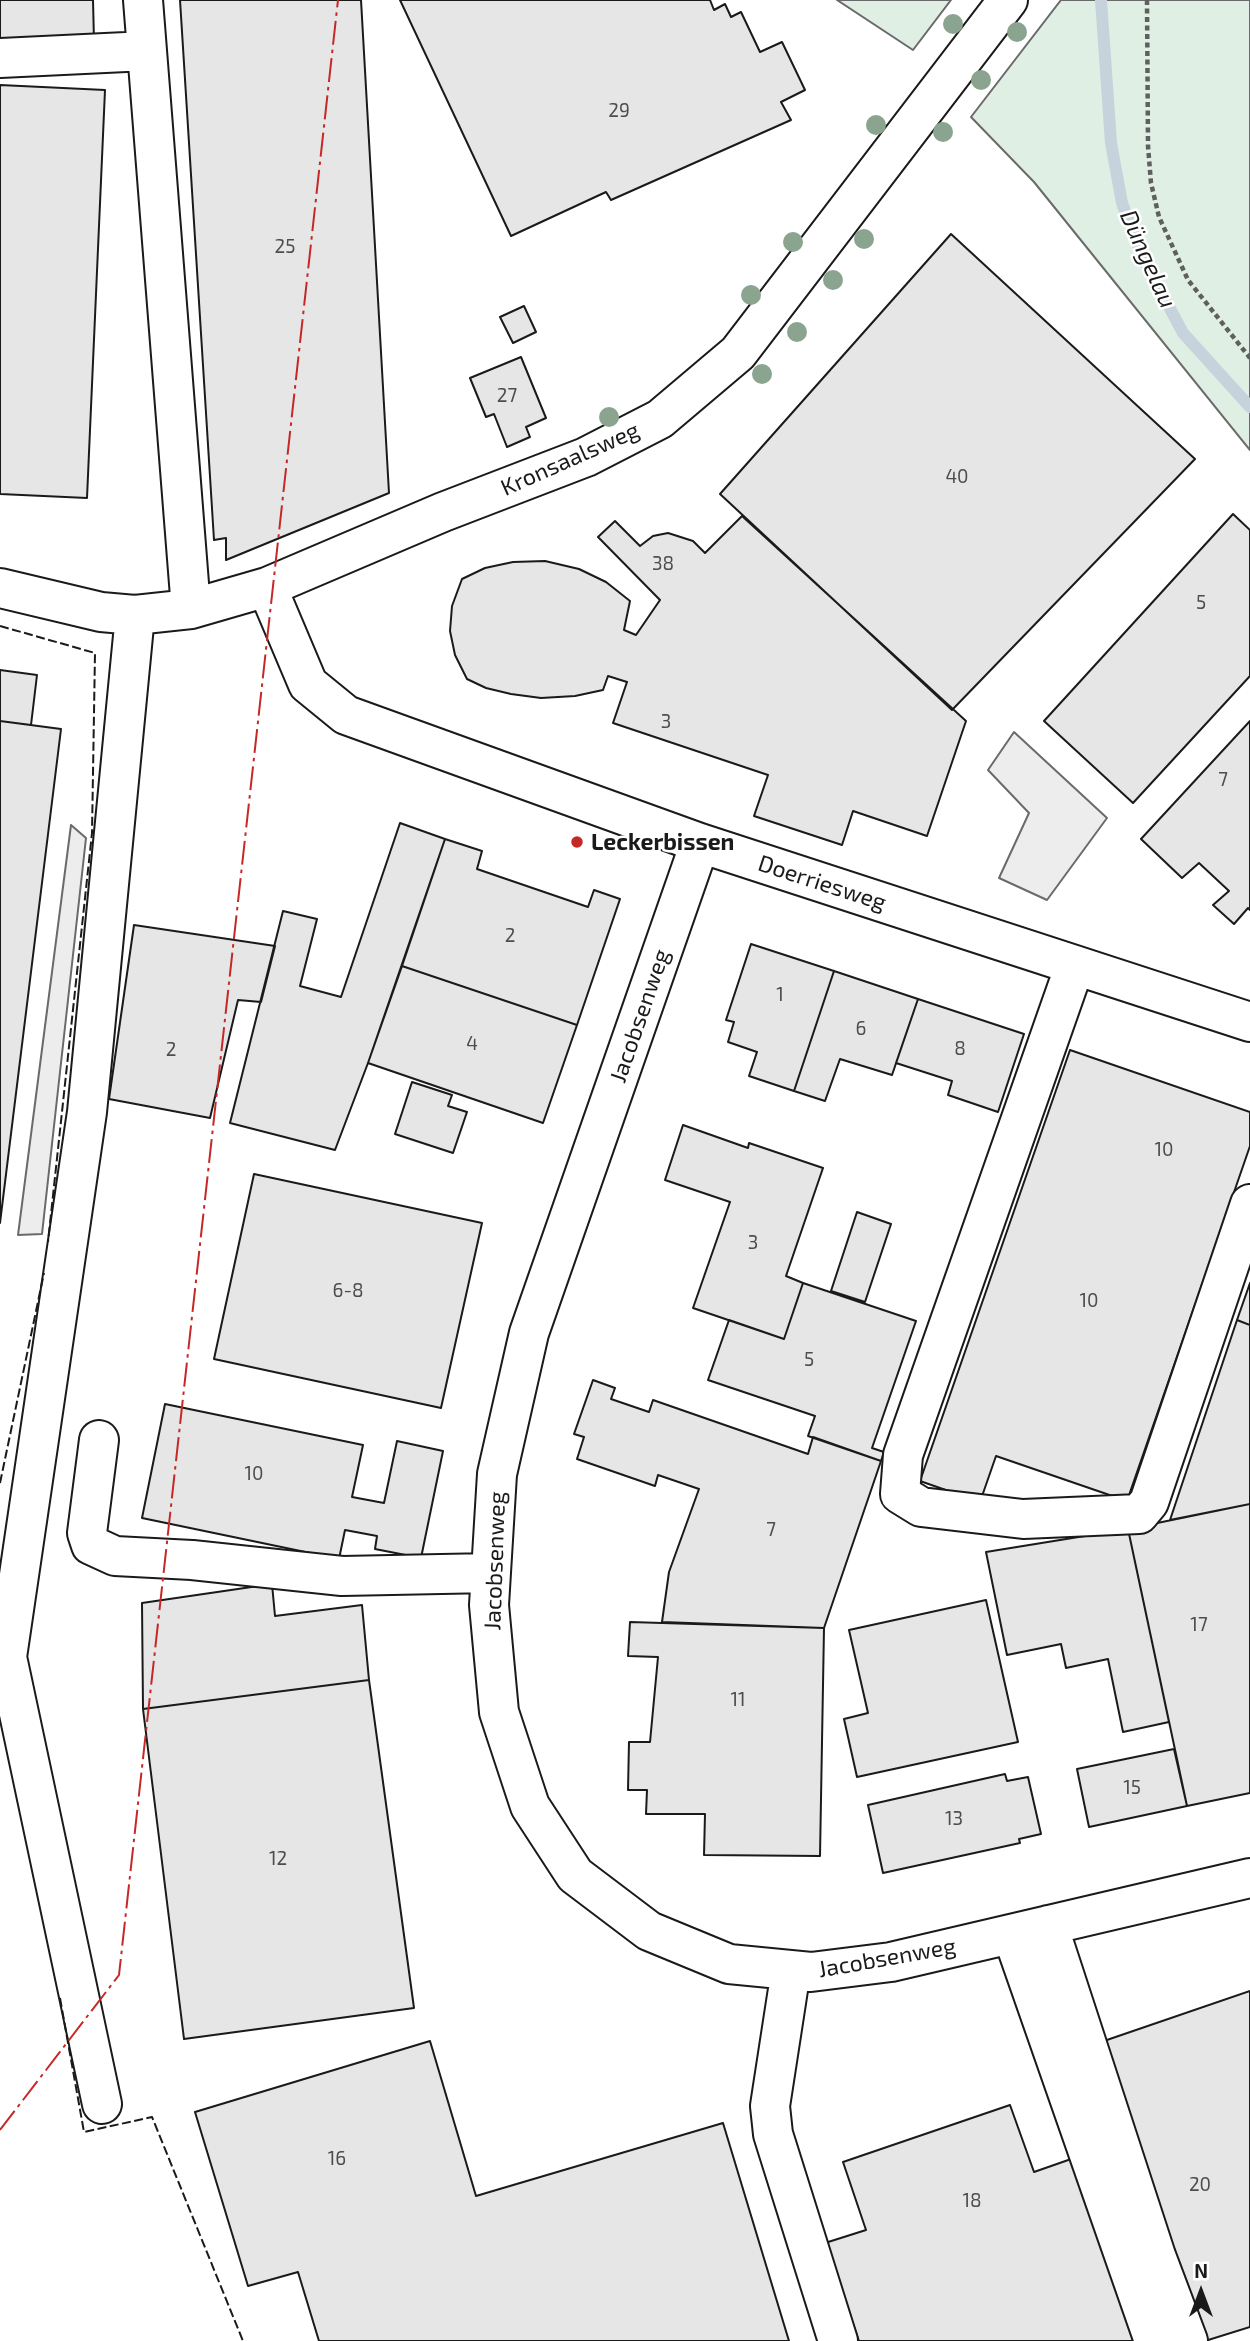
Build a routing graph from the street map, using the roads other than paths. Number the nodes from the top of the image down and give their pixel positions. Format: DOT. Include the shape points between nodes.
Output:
graph roads {
  1 [pos="144,0"];
  2 [pos="1008,0"];
  3 [pos="147,51"];
  4 [pos="0,58"];
  5 [pos="267,587"];
  6 [pos="0,588"];
  7 [pos="191,609"];
  8 [pos="135,615"];
  9 [pos="700,843"];
  10 [pos="1075,965"];
  11 [pos="1250,1022"];
  12 [pos="1250,1204"];
  13 [pos="99,1440"];
  14 [pos="491,1573"];
  15 [pos="1250,1878"];
  16 [pos="1030,1930"];
  17 [pos="791,1970"];
  18 [pos="102,2104"];
  19 [pos="838,2341"];
  20 [pos="1154,2341"];
  21 [pos="1188,2341"];
  1 -- 3 [label="street"];
  2 -- 5 [label="street, Kronsaalsweg" via="738,353 660,419 586,457"];
  3 -- 4 [label="street"];
  3 -- 7 [label="street"];
  5 -- 7 [label="street, Kronsaalsweg"];
  5 -- 9 [label="street, Doerriesweg" via="308,684 346,715"];
  6 -- 8 [label="street, Kronsaalsweg" via="101,612"];
  7 -- 8 [label="street, Kronsaalsweg"];
  8 -- 18 [label="street" via="87,1112 7,1657"];
  9 -- 10 [label="street, Doerriesweg"];
  9 -- 14 [label="street, Jacobsenweg" via="529,1333 497,1474"];
  10 -- 11 [label="street, Doerriesweg"];
  10 -- 12 [label="street" via="903,1455 900,1494 921,1507 1023,1519 1139,1514 1149,1502"];
  13 -- 14 [label="street" via="87,1533 91,1545 115,1556 342,1576"];
  14 -- 17 [label="street, Jacobsenweg" via="489,1605 499,1712 530,1806 575,1875 649,1931 729,1964"];
  15 -- 16 [label="street, Jacobsenweg"];
  16 -- 17 [label="street, Jacobsenweg" via="891,1962 811,1972"];
  16 -- 20 [label="street"];
  16 -- 21 [label="street"];
  17 -- 19 [label="street" via="770,2106 773,2134"];
}
